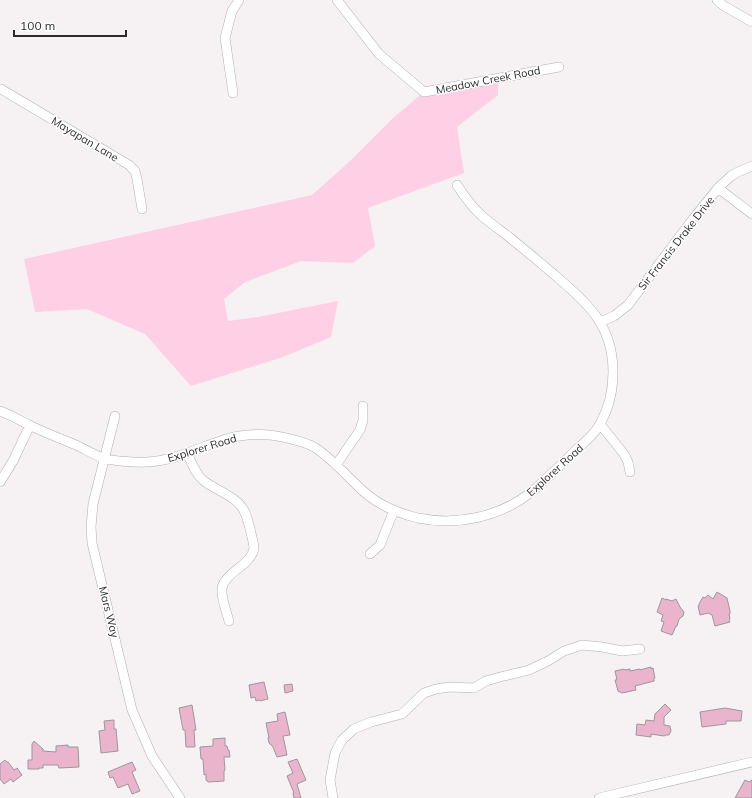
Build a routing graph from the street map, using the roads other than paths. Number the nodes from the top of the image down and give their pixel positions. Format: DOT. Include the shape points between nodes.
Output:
graph roads {
  1 [pos="239,0"];
  2 [pos="337,0"];
  3 [pos="717,0"];
  4 [pos="752,22"];
  5 [pos="559,67"];
  6 [pos="0,89"];
  7 [pos="233,93"];
  8 [pos="752,166"];
  9 [pos="457,185"];
  10 [pos="718,188"];
  11 [pos="142,209"];
  12 [pos="752,214"];
  13 [pos="600,322"];
  14 [pos="364,406"];
  15 [pos="0,411"];
  16 [pos="115,416"];
  17 [pos="600,424"];
  18 [pos="30,425"];
  19 [pos="187,453"];
  20 [pos="104,458"];
  21 [pos="336,465"];
  22 [pos="630,472"];
  23 [pos="0,482"];
  24 [pos="394,510"];
  25 [pos="370,554"];
  26 [pos="229,621"];
  27 [pos="640,649"];
  28 [pos="752,762"];
  29 [pos="180,798"];
  30 [pos="333,798"];
  31 [pos="599,798"];
  1 -- 7 [label="street" via="232,11 225,38"];
  2 -- 5 [label="street, Meadow Creek Road" via="379,54 424,92"];
  3 -- 4 [label="street"];
  6 -- 11 [label="street, Mayapan Lane" via="129,165 135,172"];
  8 -- 10 [label="street, Sir Francis Drake Drive" via="731,176"];
  9 -- 13 [label="street, Explorer Road" via="481,215 578,294"];
  10 -- 12 [label="street"];
  10 -- 13 [label="street, Sir Francis Drake Drive" via="628,305 614,316"];
  13 -- 17 [label="street, Explorer Road" via="610,346 613,377 610,398"];
  14 -- 21 [label="street" via="360,430"];
  15 -- 18 [label="street, Explorer Road"];
  16 -- 20 [label="street, Mars Way"];
  17 -- 22 [label="street" via="624,454"];
  17 -- 24 [label="street, Explorer Road" via="539,486 501,510 478,518 448,521 418,518"];
  18 -- 20 [label="street, Explorer Road"];
  18 -- 23 [label="street"];
  19 -- 20 [label="street, Explorer Road" via="148,462"];
  19 -- 21 [label="street, Explorer Road" via="225,439 270,435 314,447"];
  19 -- 26 [label="street" via="196,473 241,505 246,514 254,548 243,566 229,576 222,587 222,597"];
  20 -- 29 [label="street, Mars Way" via="93,504 92,543 132,710 152,756"];
  21 -- 24 [label="street, Explorer Road" via="368,496"];
  24 -- 25 [label="street" via="380,545"];
  27 -- 30 [label="street" via="622,651 582,645 564,651 529,670 486,681 474,688 450,687 424,693 402,714 354,729 342,740 335,753 330,780"];
  28 -- 31 [label="street"];
}
